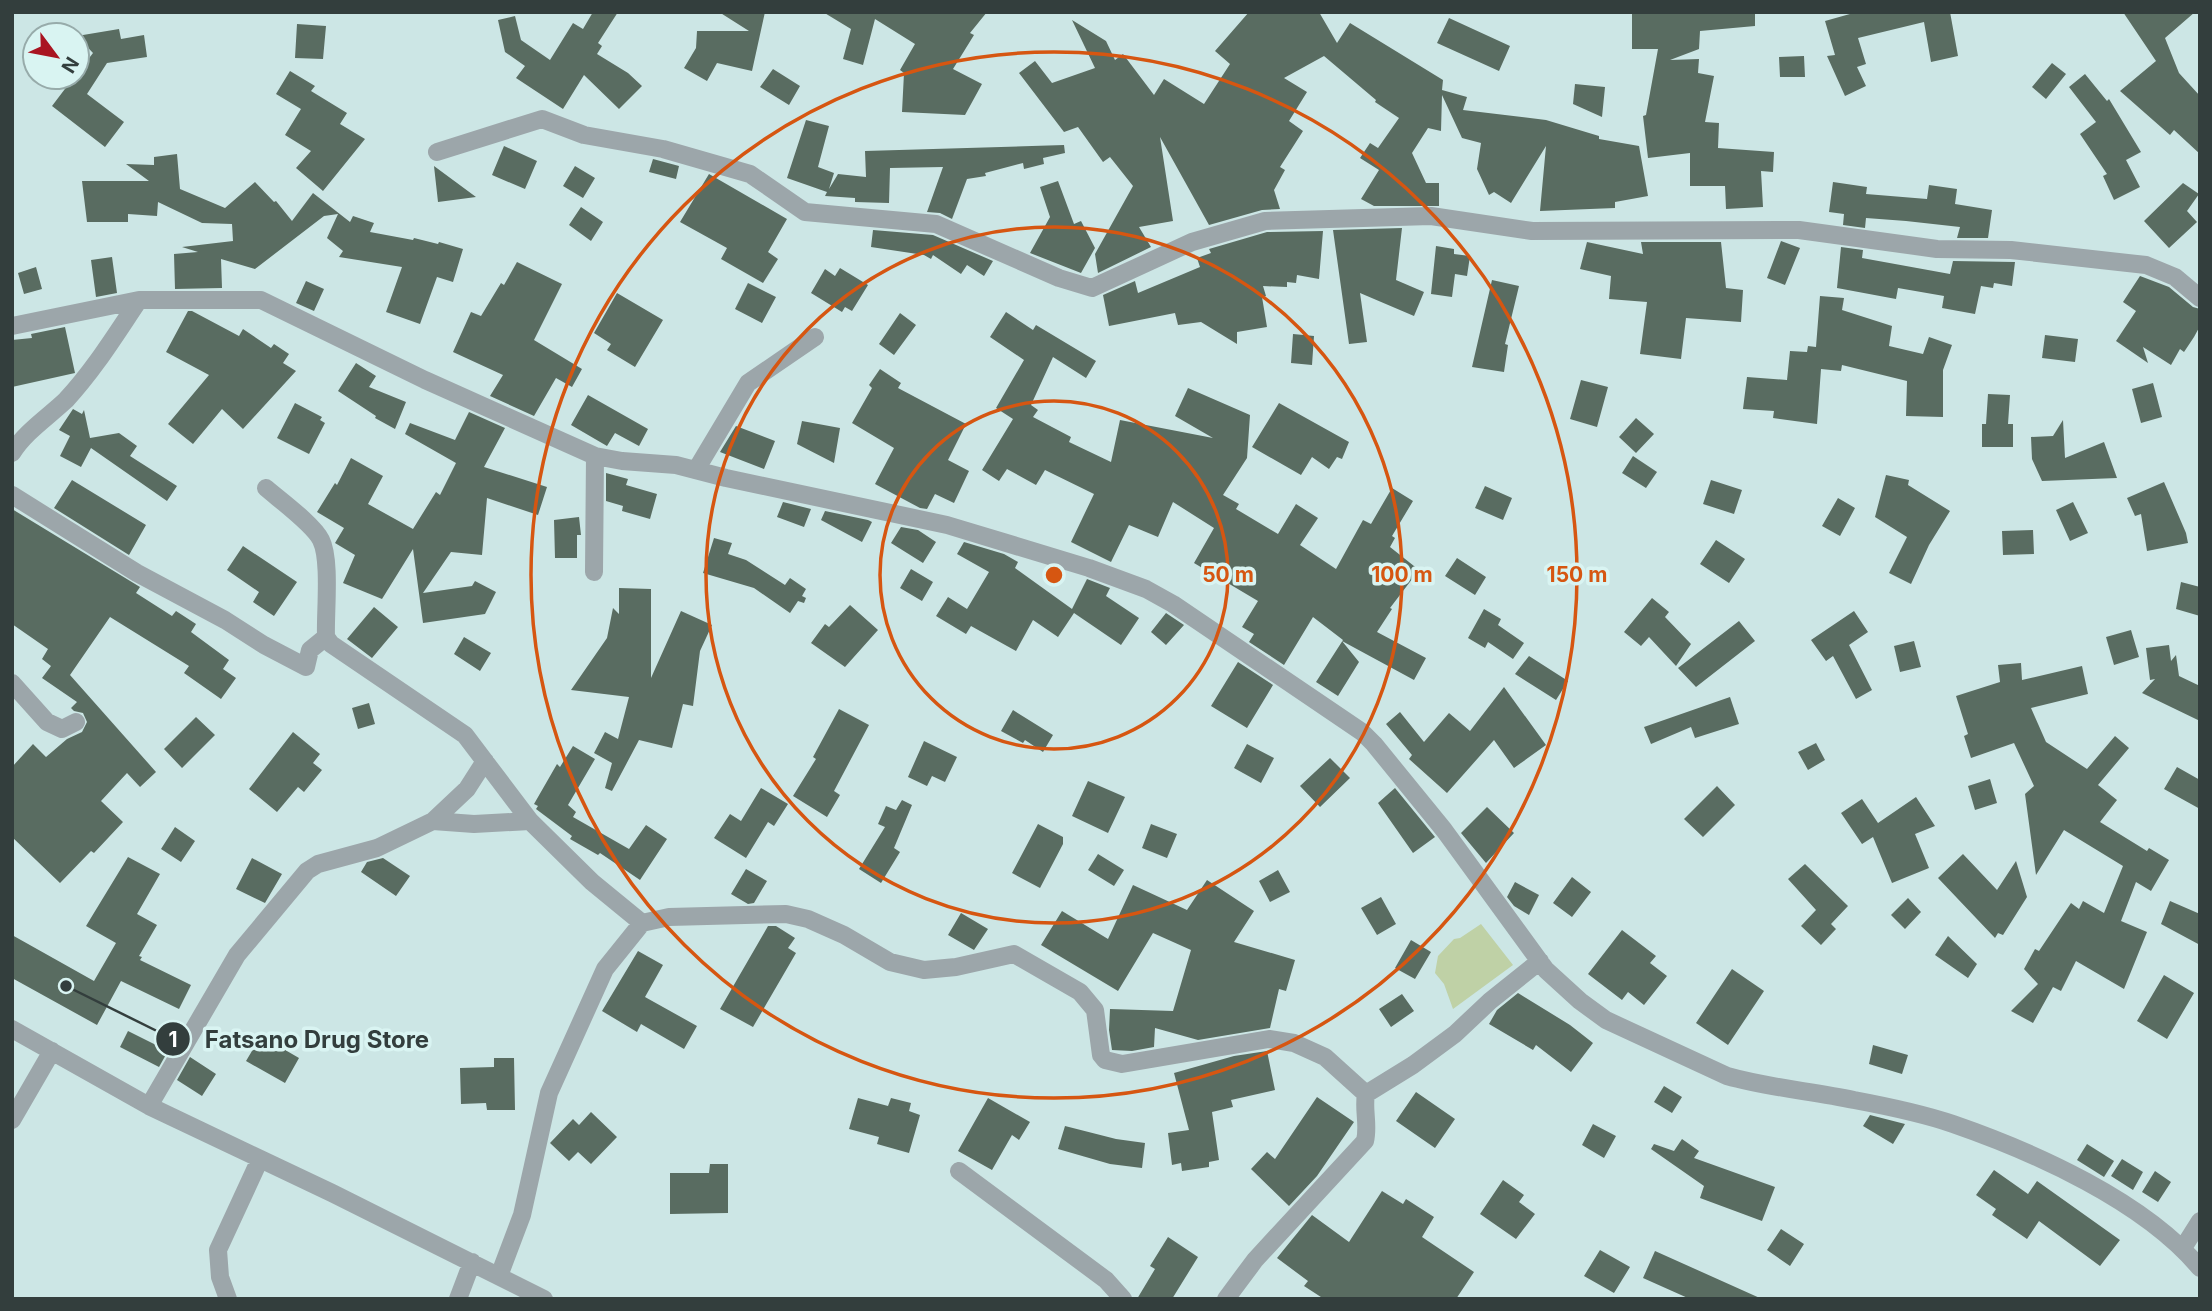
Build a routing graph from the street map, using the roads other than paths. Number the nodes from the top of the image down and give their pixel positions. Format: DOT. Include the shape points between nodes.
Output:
graph roads {
  1 [pos="437,152"];
  2 [pos="2200,298"];
  3 [pos="139,300"];
  4 [pos="12,326"];
  5 [pos="815,337"];
  6 [pos="12,453"];
  7 [pos="595,456"];
  8 [pos="696,470"];
  9 [pos="266,488"];
  10 [pos="12,495"];
  11 [pos="594,572"];
  12 [pos="327,637"];
  13 [pos="12,683"];
  14 [pos="76,722"];
  15 [pos="485,761"];
  16 [pos="433,821"];
  17 [pos="530,821"];
  18 [pos="642,923"];
  19 [pos="1540,961"];
  20 [pos="12,1029"];
  21 [pos="52,1051"];
  22 [pos="1366,1094"];
  23 [pos="149,1106"];
  24 [pos="12,1121"];
  25 [pos="260,1159"];
  26 [pos="959,1171"];
  27 [pos="2200,1221"];
  28 [pos="2183,1248"];
  29 [pos="472,1262"];
  30 [pos="2200,1268"];
  31 [pos="499,1276"];
  32 [pos="228,1299"];
  33 [pos="458,1299"];
  34 [pos="544,1299"];
  35 [pos="1123,1299"];
  36 [pos="1226,1299"];
  1 -- 2 [label="street" via="542,119 584,135 663,149 750,174 804,212 936,224 1092,288 1192,242 1265,221 1431,216 1532,231 1798,230 1937,249 2037,253 2146,265 2175,277"];
  3 -- 4 [label="street"];
  3 -- 6 [label="street" via="98,362"];
  3 -- 7 [label="street" via="261,300"];
  5 -- 8 [label="street" via="748,383"];
  7 -- 8 [label="street"];
  7 -- 11 [label="street"];
  8 -- 19 [label="street" via="947,525 1089,568 1173,604 1345,719 1374,744"];
  9 -- 12 [label="street" via="323,543"];
  10 -- 12 [label="street" via="137,573 306,667 310,650"];
  12 -- 15 [label="street" via="465,735"];
  13 -- 14 [label="street" via="47,722 62,729"];
  15 -- 16 [label="street" via="467,789"];
  15 -- 17 [label="street"];
  16 -- 17 [label="street"];
  16 -- 23 [label="street" via="377,848 318,864 307,872 237,954"];
  17 -- 18 [label="street"];
  18 -- 22 [label="street" via="669,917 786,914 844,935 890,962 924,970 1014,954 1087,1000 1095,1010 1105,1060 1122,1064 1269,1039 1325,1056"];
  18 -- 31 [label="street" via="605,969 549,1093 522,1215"];
  19 -- 22 [label="street" via="1455,1034"];
  19 -- 28 [label="street" via="1606,1020 1682,1057 1749,1082 1854,1100 1951,1124 2084,1182 2133,1210"];
  20 -- 21 [label="street"];
  21 -- 23 [label="street"];
  21 -- 24 [label="street"];
  22 -- 36 [label="street" via="1365,1141 1255,1260"];
  23 -- 25 [label="street"];
  25 -- 29 [label="street"];
  25 -- 32 [label="street" via="218,1250"];
  26 -- 35 [label="street" via="1106,1280"];
  27 -- 28 [label="street"];
  28 -- 30 [label="street"];
  29 -- 31 [label="street"];
  29 -- 33 [label="street"];
  31 -- 34 [label="street"];
}
